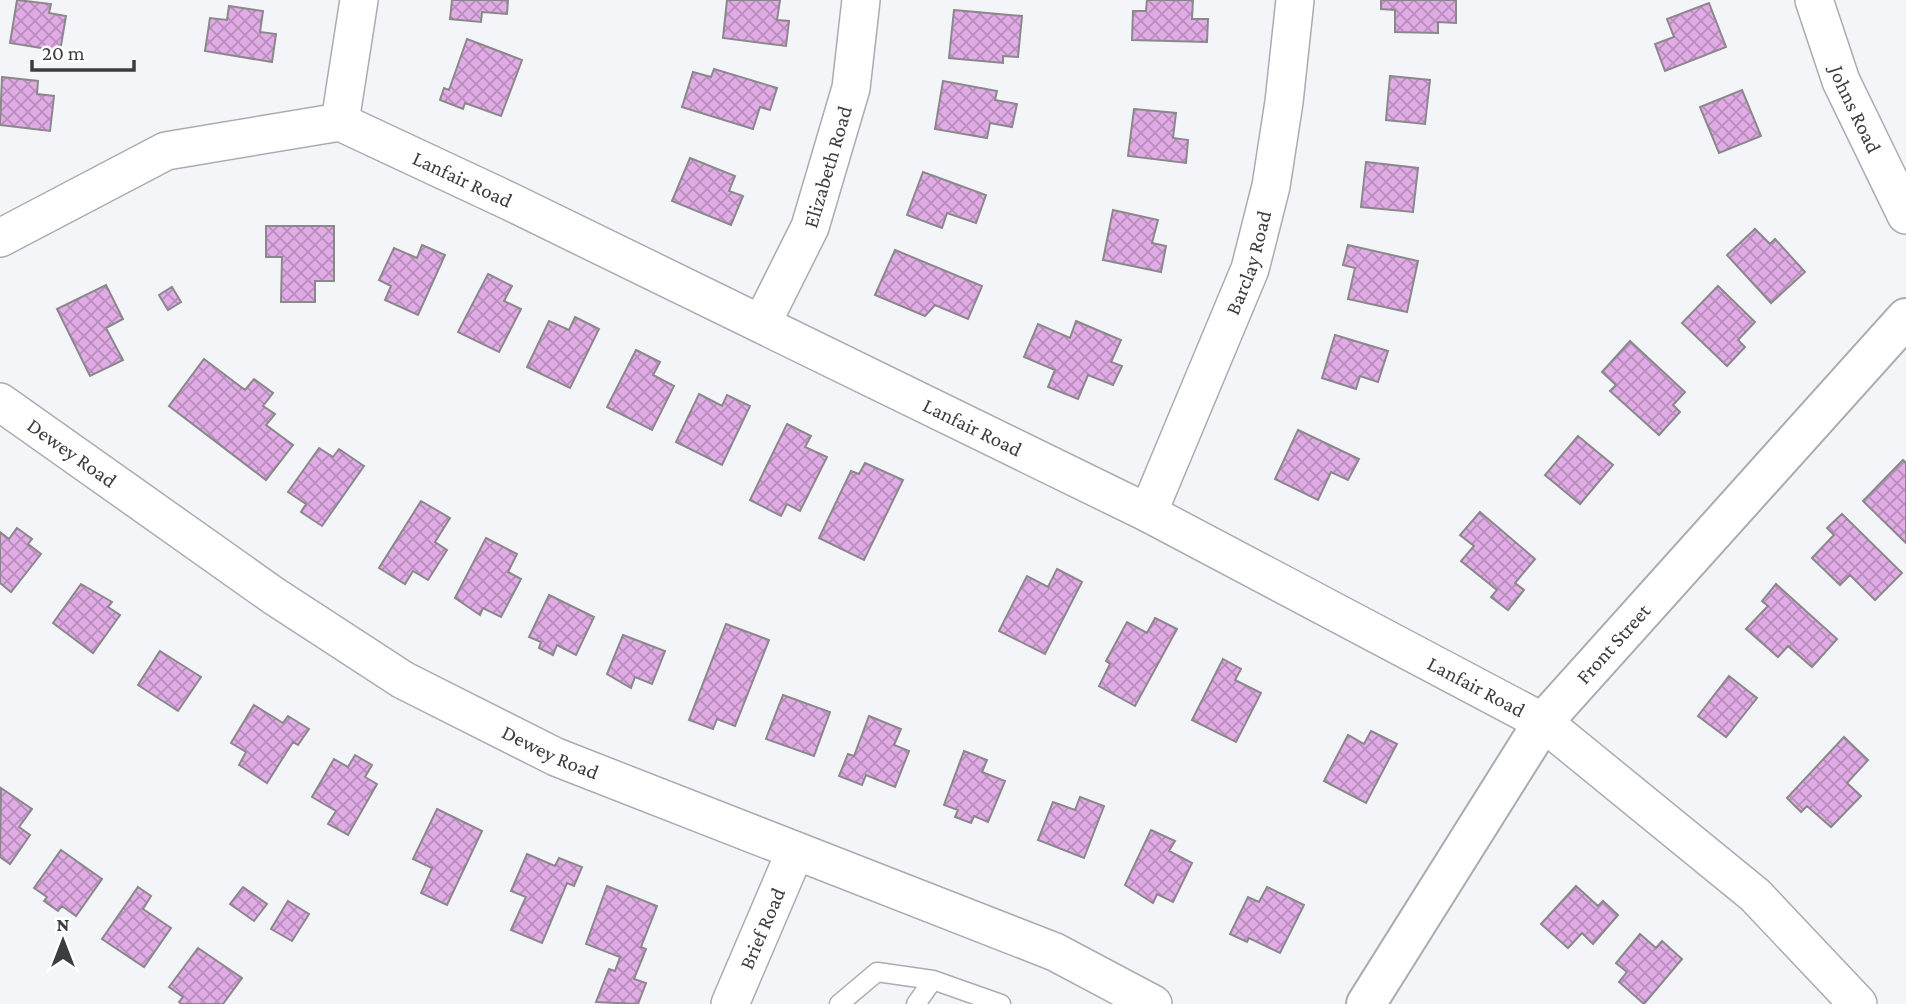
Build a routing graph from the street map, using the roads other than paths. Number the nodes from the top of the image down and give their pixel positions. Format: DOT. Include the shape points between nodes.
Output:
graph roads {
  1 [pos="359,0"];
  2 [pos="861,0"];
  3 [pos="1295,0"];
  4 [pos="1814,0"];
  5 [pos="340,122"];
  6 [pos="1906,215"];
  7 [pos="0,238"];
  8 [pos="1906,318"];
  9 [pos="762,323"];
  10 [pos="0,402"];
  11 [pos="1148,513"];
  12 [pos="1543,722"];
  13 [pos="795,852"];
  14 [pos="933,980"];
  15 [pos="730,1004"];
  16 [pos="839,1004"];
  17 [pos="916,1004"];
  18 [pos="1001,1004"];
  19 [pos="1153,1004"];
  20 [pos="1366,1004"];
  21 [pos="1858,1004"];
  1 -- 5 [label="street"];
  2 -- 9 [label="street, Elizabeth Road" via="851,88 814,215"];
  3 -- 11 [label="street, Barclay Road" via="1271,186 1250,269"];
  4 -- 6 [label="street, Johns Road" via="1840,81"];
  5 -- 7 [label="street" via="166,151"];
  5 -- 9 [label="street, Lanfair Road"];
  8 -- 12 [label="street, Front Street"];
  9 -- 11 [label="street, Lanfair Road"];
  10 -- 13 [label="street, Dewey Road" via="274,596 404,680 556,757"];
  11 -- 12 [label="street, Lanfair Road"];
  12 -- 20 [label="street, Front Street"];
  12 -- 21 [label="street, Lanfair Road" via="1755,895"];
  13 -- 15 [label="street, Brief Road"];
  13 -- 19 [label="street, Dewey Road" via="1055,951"];
  14 -- 16 [label="lane" via="877,972"];
  14 -- 17 [label="lane"];
  14 -- 18 [label="lane"];
}
